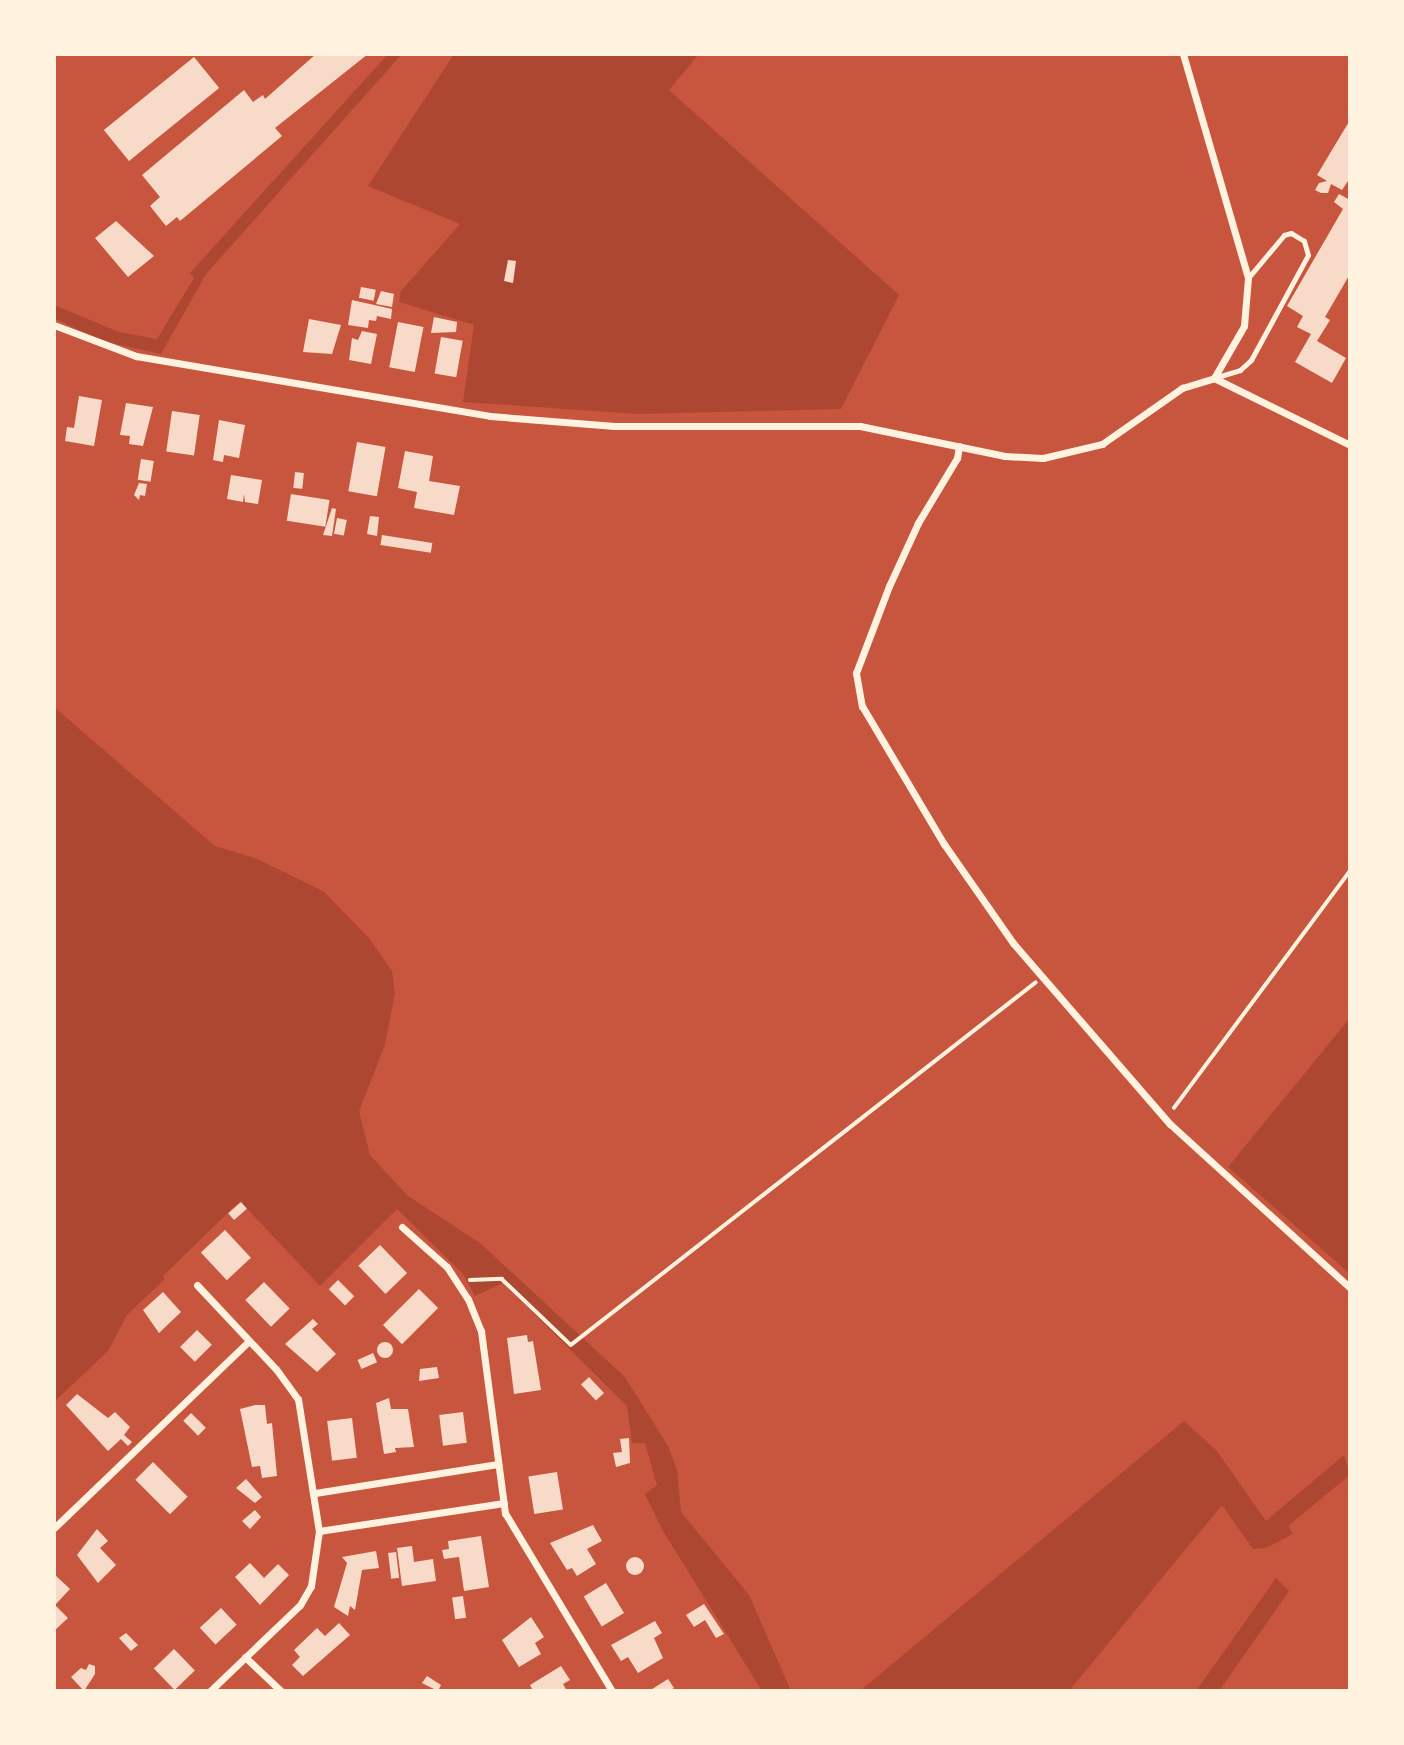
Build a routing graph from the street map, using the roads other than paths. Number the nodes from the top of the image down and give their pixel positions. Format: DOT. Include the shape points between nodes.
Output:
graph roads {
  1 [pos="1182,54"];
  2 [pos="1248,278"];
  3 [pos="54,325"];
  4 [pos="1214,378"];
  5 [pos="1350,445"];
  6 [pos="959,446"];
  7 [pos="402,1227"];
  8 [pos="197,1285"];
  9 [pos="1350,1288"];
  10 [pos="248,1342"];
  11 [pos="498,1464"];
  12 [pos="315,1493"];
  13 [pos="503,1503"];
  14 [pos="54,1528"];
  15 [pos="319,1531"];
  16 [pos="245,1657"];
  17 [pos="210,1691"];
  18 [pos="281,1691"];
  19 [pos="611,1691"];
  1 -- 2 [label="street"];
  2 -- 4 [label="street" via="1244,326"];
  2 -- 4 [label="lane" via="1284,234 1292,233 1304,241 1308,256 1251,360 1240,370"];
  3 -- 6 [label="street" via="136,356 490,416 615,426 819,423 860,426"];
  4 -- 5 [label="street"];
  4 -- 6 [label="street" via="1182,388 1115,436 1077,453 1005,456"];
  6 -- 9 [label="street" via="957,458 918,523 889,586 856,673 862,706 944,844 1042,977 1170,1124"];
  7 -- 11 [label="street" via="447,1267 481,1331"];
  8 -- 10 [label="street"];
  10 -- 12 [label="street" via="298,1399"];
  10 -- 14 [label="street"];
  11 -- 12 [label="street"];
  11 -- 13 [label="street"];
  12 -- 15 [label="street"];
  13 -- 15 [label="street"];
  13 -- 19 [label="street"];
  15 -- 16 [label="street" via="311,1587 300,1605"];
  16 -- 17 [label="street"];
  16 -- 18 [label="street"];
}
